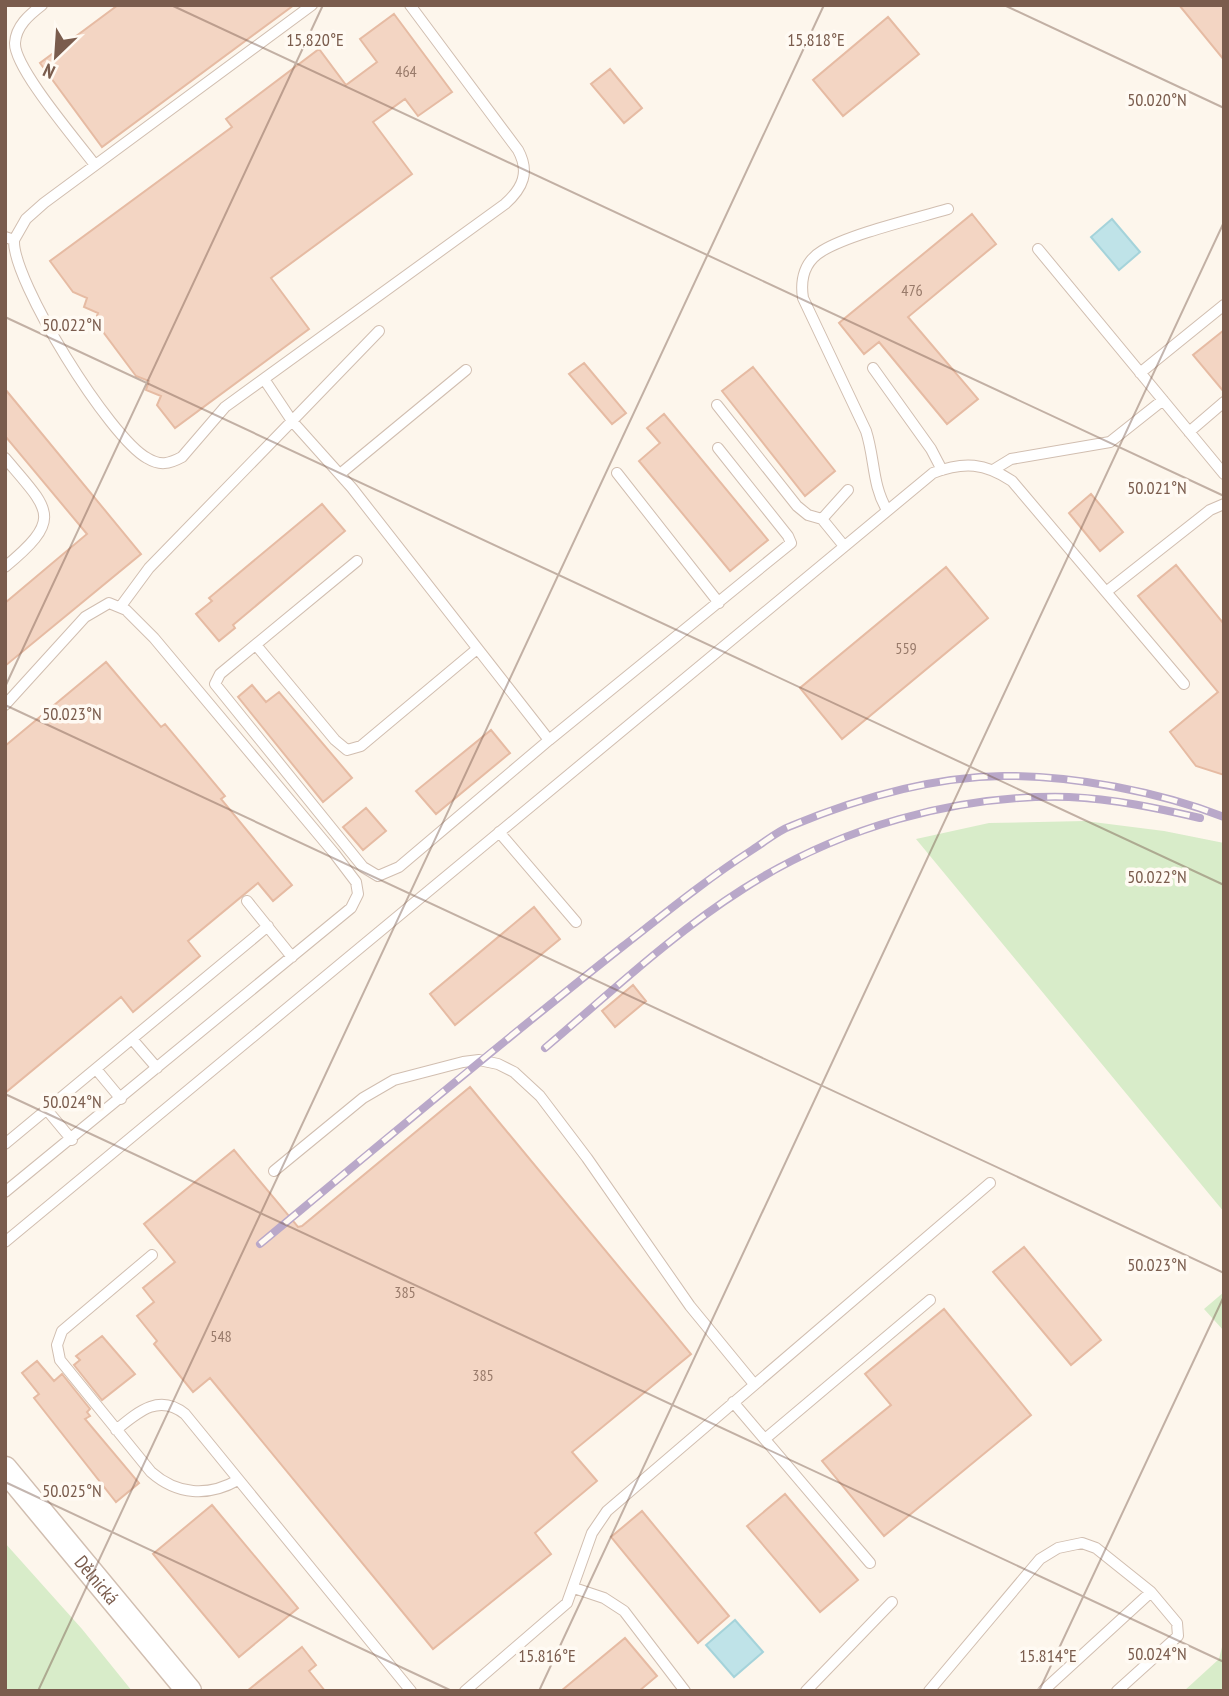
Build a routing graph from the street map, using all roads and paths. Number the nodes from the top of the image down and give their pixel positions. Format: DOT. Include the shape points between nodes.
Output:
graph roads {
  1 [pos="42,5"];
  2 [pos="312,5"];
  3 [pos="410,5"];
  4 [pos="95,165"];
  5 [pos="948,209"];
  6 [pos="9,238"];
  7 [pos="1038,248"];
  8 [pos="1224,305"];
  9 [pos="379,331"];
  10 [pos="873,368"];
  11 [pos="466,370"];
  12 [pos="1140,373"];
  13 [pos="264,379"];
  14 [pos="1163,400"];
  15 [pos="1224,402"];
  16 [pos="717,405"];
  17 [pos="292,421"];
  18 [pos="1189,432"];
  19 [pos="718,448"];
  20 [pos="5,458"];
  21 [pos="942,470"];
  22 [pos="993,470"];
  23 [pos="617,473"];
  24 [pos="340,474"];
  25 [pos="1224,474"];
  26 [pos="848,490"];
  27 [pos="1224,504"];
  28 [pos="887,510"];
  29 [pos="822,519"];
  30 [pos="844,546"];
  31 [pos="357,561"];
  32 [pos="5,567"];
  33 [pos="1106,592"];
  34 [pos="719,603"];
  35 [pos="121,606"];
  36 [pos="256,645"];
  37 [pos="477,649"];
  38 [pos="1185,684"];
  39 [pos="5,705"];
  40 [pos="549,740"];
  41 [pos="499,832"];
  42 [pos="247,901"];
  43 [pos="576,922"];
  44 [pos="268,926"];
  45 [pos="292,957"];
  46 [pos="132,1038"];
  47 [pos="96,1069"];
  48 [pos="158,1069"];
  49 [pos="121,1099"];
  50 [pos="47,1110"];
  51 [pos="72,1140"];
  52 [pos="5,1144"];
  53 [pos="274,1171"];
  54 [pos="990,1183"];
  55 [pos="5,1192"];
  56 [pos="5,1242"];
  57 [pos="152,1255"];
  58 [pos="930,1300"];
  59 [pos="754,1384"];
  60 [pos="733,1402"];
  61 [pos="116,1430"];
  62 [pos="765,1439"];
  63 [pos="5,1469"];
  64 [pos="238,1480"];
  65 [pos="870,1563"];
  66 [pos="574,1588"];
  67 [pos="1151,1592"];
  68 [pos="892,1602"];
  69 [pos="189,1691"];
  70 [pos="411,1691"];
  71 [pos="466,1691"];
  72 [pos="685,1691"];
  73 [pos="806,1691"];
  74 [pos="929,1691"];
  75 [pos="1043,1691"];
  76 [pos="1117,1691"];
  1 -- 4 [label="lane" via="18,31 16,55"];
  2 -- 4 [label="lane"];
  3 -- 13 [label="lane" via="518,150 524,160 524,178 516,195 505,204"];
  4 -- 6 [label="lane"];
  5 -- 28 [label="lane" via="822,251 805,270 801,283 803,298 866,431 874,483"];
  6 -- 13 [label="lane" via="15,259 72,369 124,439 146,458 166,464 182,457 218,413"];
  7 -- 12 [label="lane"];
  8 -- 12 [label="lane"];
  9 -- 17 [label="lane"];
  10 -- 21 [label="lane"];
  11 -- 24 [label="lane"];
  12 -- 14 [label="lane"];
  13 -- 17 [label="lane"];
  14 -- 18 [label="lane"];
  14 -- 22 [label="lane" via="1110,442 1011,459"];
  15 -- 18 [label="lane"];
  16 -- 29 [label="lane" via="797,506"];
  17 -- 24 [label="lane"];
  17 -- 35 [label="lane" via="141,577"];
  18 -- 25 [label="lane"];
  19 -- 34 [label="lane" via="791,543"];
  20 -- 32 [label="lane" via="40,501 46,520 38,538"];
  21 -- 22 [label="lane" via="970,463"];
  21 -- 28 [label="lane"];
  22 -- 33 [label="lane" via="1023,492"];
  23 -- 34 [label="lane"];
  24 -- 37 [label="lane"];
  26 -- 29 [label="lane"];
  27 -- 33 [label="lane" via="1210,510"];
  28 -- 30 [label="lane"];
  29 -- 30 [label="lane"];
  30 -- 41 [label="lane"];
  31 -- 36 [label="lane"];
  33 -- 38 [label="lane"];
  34 -- 40 [label="lane"];
  35 -- 39 [label="lane" via="109,603 85,617"];
  35 -- 45 [label="lane" via="154,638 356,882 355,902"];
  36 -- 37 [label="lane" via="347,750 360,746"];
  36 -- 40 [label="lane" via="220,674 216,689 363,867 378,876 399,867"];
  37 -- 40 [label="lane"];
  41 -- 43 [label="lane"];
  41 -- 56 [label="lane"];
  42 -- 44 [label="lane"];
  44 -- 45 [label="lane"];
  44 -- 46 [label="lane"];
  45 -- 48 [label="lane"];
  46 -- 47 [label="lane"];
  46 -- 48 [label="lane"];
  47 -- 49 [label="lane"];
  47 -- 50 [label="lane"];
  48 -- 49 [label="lane"];
  49 -- 51 [label="lane"];
  50 -- 51 [label="lane"];
  50 -- 52 [label="lane"];
  51 -- 55 [label="lane"];
  53 -- 59 [label="lane" via="363,1098 394,1080 463,1062 498,1064 514,1072 540,1097 698,1315"];
  54 -- 59 [label="lane"];
  57 -- 61 [label="lane" via="58,1337 60,1360"];
  58 -- 62 [label="lane"];
  59 -- 60 [label="lane"];
  60 -- 62 [label="lane"];
  60 -- 66 [label="lane" via="598,1520"];
  61 -- 64 [label="lane" via="150,1472 177,1489 206,1492"];
  61 -- 64 [label="lane" via="147,1407 176,1407"];
  62 -- 65 [label="lane"];
  63 -- 69 [label="street, Dělnická"];
  64 -- 70 [label="lane"];
  66 -- 71 [label="lane" via="559,1612"];
  66 -- 72 [label="lane" via="624,1611"];
  67 -- 74 [label="lane" via="1096,1548 1082,1543 1058,1548 1035,1565"];
  67 -- 75 [label="lane"];
  67 -- 76 [label="lane" via="1177,1623 1178,1636"];
  68 -- 73 [label="lane"];
}
